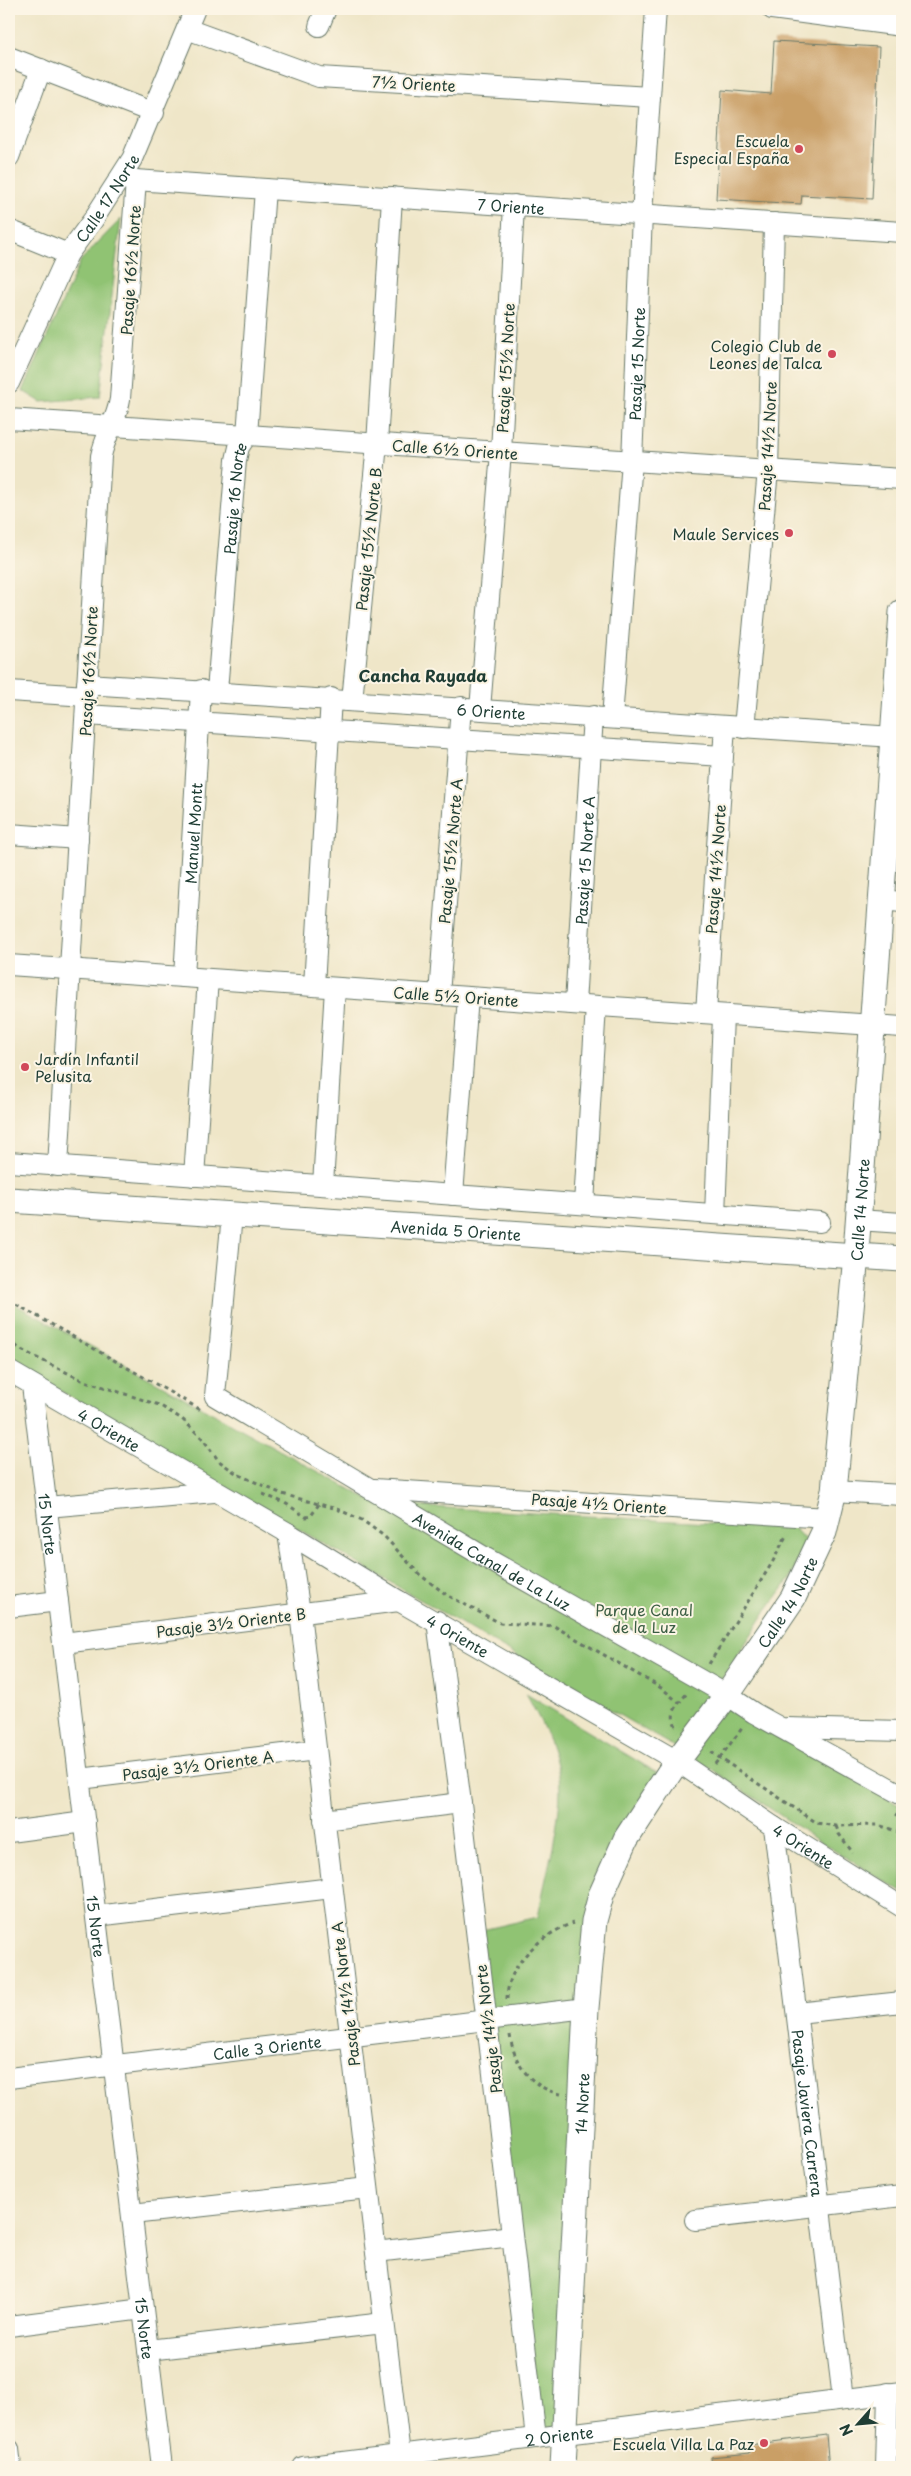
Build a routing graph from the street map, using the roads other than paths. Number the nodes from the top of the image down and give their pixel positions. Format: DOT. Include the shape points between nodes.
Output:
graph roads {
  1 [pos="194,9"];
  2 [pos="656,9"];
  3 [pos="772,9"];
  4 [pos="902,26"];
  5 [pos="187,29"];
  6 [pos="9,57"];
  7 [pos="41,69"];
  8 [pos="650,97"];
  9 [pos="154,113"];
  10 [pos="9,157"];
  11 [pos="128,180"];
  12 [pos="264,189"];
  13 [pos="392,197"];
  14 [pos="514,205"];
  15 [pos="642,214"];
  16 [pos="774,223"];
  17 [pos="9,230"];
  18 [pos="902,232"];
  19 [pos="68,254"];
  20 [pos="14,358"];
  21 [pos="9,384"];
  22 [pos="9,419"];
  23 [pos="112,426"];
  24 [pos="247,435"];
  25 [pos="377,444"];
  26 [pos="501,452"];
  27 [pos="632,461"];
  28 [pos="768,470"];
  29 [pos="902,479"];
  30 [pos="902,612"];
  31 [pos="901,648"];
  32 [pos="9,691"];
  33 [pos="209,691"];
  34 [pos="87,698"];
  35 [pos="331,698"];
  36 [pos="352,701"];
  37 [pos="471,708"];
  38 [pos="602,717"];
  39 [pos="198,722"];
  40 [pos="735,726"];
  41 [pos="329,730"];
  42 [pos="894,736"];
  43 [pos="459,739"];
  44 [pos="591,748"];
  45 [pos="723,756"];
  46 [pos="897,785"];
  47 [pos="9,834"];
  48 [pos="78,839"];
  49 [pos="891,901"];
  50 [pos="9,965"];
  51 [pos="70,970"];
  52 [pos="184,977"];
  53 [pos="208,979"];
  54 [pos="314,986"];
  55 [pos="334,988"];
  56 [pos="438,995"];
  57 [pos="468,997"];
  58 [pos="575,1004"];
  59 [pos="596,1006"];
  60 [pos="714,1014"];
  61 [pos="872,1025"];
  62 [pos="902,1027"];
  63 [pos="9,1162"];
  64 [pos="58,1166"];
  65 [pos="194,1176"];
  66 [pos="323,1185"];
  67 [pos="453,1195"];
  68 [pos="9,1200"];
  69 [pos="584,1204"];
  70 [pos="715,1214"];
  71 [pos="232,1215"];
  72 [pos="858,1220"];
  73 [pos="820,1222"];
  74 [pos="902,1223"];
  75 [pos="856,1256"];
  76 [pos="902,1259"];
  77 [pos="9,1370"];
  78 [pos="32,1385"];
  79 [pos="371,1489"];
  80 [pos="834,1491"];
  81 [pos="214,1492"];
  82 [pos="902,1496"];
  83 [pos="47,1507"];
  84 [pos="828,1518"];
  85 [pos="288,1534"];
  86 [pos="58,1601"];
  87 [pos="399,1601"];
  88 [pos="9,1607"];
  89 [pos="300,1613"];
  90 [pos="437,1621"];
  91 [pos="63,1642"];
  92 [pos="727,1695"];
  93 [pos="783,1728"];
  94 [pos="902,1731"];
  95 [pos="316,1750"];
  96 [pos="677,1761"];
  97 [pos="80,1779"];
  98 [pos="902,1795"];
  99 [pos="461,1803"];
  100 [pos="324,1820"];
  101 [pos="85,1822"];
  102 [pos="774,1827"];
  103 [pos="9,1832"];
  104 [pos="332,1888"];
  105 [pos="902,1907"];
  106 [pos="96,1916"];
  107 [pos="902,2002"];
  108 [pos="586,2008"];
  109 [pos="798,2013"];
  110 [pos="487,2020"];
  111 [pos="350,2036"];
  112 [pos="114,2065"];
  113 [pos="9,2078"];
  114 [pos="368,2188"];
  115 [pos="902,2196"];
  116 [pos="820,2206"];
  117 [pos="132,2214"];
  118 [pos="695,2220"];
  119 [pos="512,2236"];
  120 [pos="376,2252"];
  121 [pos="143,2309"];
  122 [pos="384,2324"];
  123 [pos="9,2326"];
  124 [pos="148,2350"];
  125 [pos="895,2392"];
  126 [pos="843,2399"];
  127 [pos="565,2433"];
  128 [pos="536,2438"];
  129 [pos="9,2449"];
  130 [pos="400,2455"];
  131 [pos="11,2467"];
  132 [pos="162,2467"];
  133 [pos="303,2467"];
  134 [pos="564,2467"];
  135 [pos="886,2467"];
  1 -- 5 [label="street, Calle 17 Norte"];
  2 -- 8 [label="street, Pasaje 15 Norte"];
  3 -- 4 [label="street"];
  5 -- 8 [label="street, 7½ Oriente" via="319,77"];
  5 -- 9 [label="street, Calle 17 Norte"];
  6 -- 7 [label="street"];
  7 -- 9 [label="street"];
  7 -- 10 [label="street"];
  8 -- 15 [label="street, Pasaje 15 Norte"];
  9 -- 11 [label="street, Calle 17 Norte" via="132,159"];
  11 -- 12 [label="street, 7 Oriente"];
  11 -- 19 [label="street, Calle 17 Norte"];
  11 -- 23 [label="street, Pasaje 16½ Norte" via="120,399"];
  12 -- 13 [label="street, 7 Oriente"];
  12 -- 24 [label="street, Pasaje 16 Norte"];
  13 -- 14 [label="street, 7 Oriente"];
  13 -- 25 [label="street, Pasaje 15½ Norte B"];
  14 -- 15 [label="street, 7 Oriente"];
  14 -- 26 [label="street, Pasaje 15½ Norte"];
  15 -- 16 [label="street, 7 Oriente"];
  15 -- 27 [label="street, Pasaje 15 Norte"];
  16 -- 18 [label="street, 7 Oriente"];
  16 -- 28 [label="street, Pasaje 14½ Norte"];
  17 -- 19 [label="street"];
  19 -- 20 [label="street, Calle 17 Norte"];
  20 -- 21 [label="street, Calle 17 Norte"];
  22 -- 23 [label="street, Calle 6½ Oriente"];
  23 -- 24 [label="street, Calle 6½ Oriente"];
  23 -- 34 [label="street, Pasaje 16½ Norte" via="102,456"];
  24 -- 25 [label="street, Calle 6½ Oriente"];
  24 -- 33 [label="street, Pasaje 16 Norte" via="236,460"];
  25 -- 26 [label="street, Calle 6½ Oriente"];
  25 -- 36 [label="street, Pasaje 15½ Norte B"];
  26 -- 27 [label="street, Calle 6½ Oriente"];
  26 -- 37 [label="street, Pasaje 15½ Norte"];
  27 -- 28 [label="street, Calle 6½ Oriente"];
  27 -- 38 [label="street, Pasaje 15 Norte"];
  28 -- 29 [label="street, Calle 6½ Oriente"];
  28 -- 40 [label="street, Pasaje 14½ Norte"];
  30 -- 31 [label="street, Calle 14 Norte"];
  31 -- 42 [label="street, Calle 14 Norte"];
  32 -- 34 [label="street, 6 Oriente"];
  33 -- 34 [label="street, 6 Oriente"];
  33 -- 35 [label="street, 6 Oriente"];
  33 -- 39 [label="street, Manuel Montt"];
  34 -- 39 [label="street, 6 Oriente"];
  34 -- 48 [label="street, Pasaje 16½ Norte"];
  35 -- 36 [label="street, 6 Oriente"];
  35 -- 41 [label="street"];
  36 -- 37 [label="street, 6 Oriente"];
  37 -- 38 [label="street, 6 Oriente"];
  37 -- 43 [label="street, Pasaje 15½ Norte A"];
  38 -- 40 [label="street, 6 Oriente"];
  38 -- 44 [label="street, Pasaje 15 Norte A"];
  39 -- 41 [label="street, 6 Oriente"];
  39 -- 52 [label="street, Manuel Montt"];
  40 -- 42 [label="street, 6 Oriente"];
  40 -- 45 [label="street, Pasaje 14½ Norte"];
  41 -- 43 [label="street, 6 Oriente"];
  41 -- 54 [label="street"];
  42 -- 46 [label="street, Calle 14 Norte"];
  43 -- 44 [label="street, 6 Oriente"];
  43 -- 56 [label="street, Pasaje 15½ Norte A"];
  44 -- 45 [label="street, 6 Oriente"];
  44 -- 58 [label="street, Pasaje 15 Norte A"];
  45 -- 60 [label="street, Pasaje 14½ Norte"];
  46 -- 49 [label="street, Calle 14 Norte"];
  47 -- 48 [label="street"];
  48 -- 51 [label="street, Pasaje 16½ Norte"];
  49 -- 61 [label="street, Calle 14 Norte"];
  50 -- 51 [label="street, Calle 5½ Oriente"];
  51 -- 52 [label="street, Calle 5½ Oriente"];
  51 -- 64 [label="street, Pasaje 16½ Norte"];
  52 -- 53 [label="street, Calle 5½ Oriente"];
  53 -- 54 [label="street, Calle 5½ Oriente"];
  53 -- 65 [label="street"];
  54 -- 55 [label="street, Calle 5½ Oriente"];
  55 -- 56 [label="street, Calle 5½ Oriente"];
  55 -- 66 [label="street"];
  56 -- 57 [label="street, Calle 5½ Oriente"];
  57 -- 58 [label="street, Calle 5½ Oriente"];
  57 -- 67 [label="street"];
  58 -- 59 [label="street, Calle 5½ Oriente"];
  59 -- 60 [label="street, Calle 5½ Oriente"];
  59 -- 69 [label="street"];
  60 -- 61 [label="street, Calle 5½ Oriente"];
  60 -- 70 [label="street, Pasaje 14½ Norte"];
  61 -- 62 [label="street, Calle 5½ Oriente"];
  61 -- 72 [label="street, Calle 14 Norte"];
  63 -- 64 [label="street"];
  64 -- 65 [label="street"];
  65 -- 66 [label="street"];
  66 -- 67 [label="street"];
  67 -- 69 [label="street"];
  68 -- 71 [label="street, Avenida 5 Oriente"];
  69 -- 70 [label="street"];
  70 -- 73 [label="street"];
  71 -- 75 [label="street, Avenida 5 Oriente"];
  71 -- 79 [label="street, Avenida Canal de La Luz" via="215,1396"];
  72 -- 74 [label="street"];
  72 -- 75 [label="street, Calle 14 Norte"];
  75 -- 76 [label="street, Avenida 5 Oriente"];
  75 -- 80 [label="street, Calle 14 Norte"];
  77 -- 78 [label="street, 4 Oriente"];
  78 -- 81 [label="street, 4 Oriente"];
  78 -- 83 [label="street, 15 Norte"];
  79 -- 84 [label="street, Pasaje 4½ Oriente"];
  79 -- 92 [label="street, Avenida Canal de La Luz"];
  80 -- 82 [label="street"];
  80 -- 84 [label="street, Calle 14 Norte"];
  81 -- 83 [label="street"];
  81 -- 85 [label="street, 4 Oriente"];
  83 -- 86 [label="street, 15 Norte"];
  84 -- 92 [label="street, Calle 14 Norte" via="813,1560 793,1598"];
  85 -- 87 [label="street, 4 Oriente"];
  85 -- 89 [label="street, Pasaje 14½ Norte A"];
  86 -- 88 [label="street"];
  86 -- 91 [label="street, 15 Norte"];
  87 -- 89 [label="street, Pasaje 3½ Oriente B"];
  87 -- 90 [label="street, 4 Oriente"];
  89 -- 91 [label="street, Pasaje 3½ Oriente B"];
  89 -- 95 [label="street, Pasaje 14½ Norte A"];
  90 -- 96 [label="street, 4 Oriente"];
  90 -- 99 [label="street, Pasaje 14½ Norte"];
  91 -- 97 [label="street, 15 Norte"];
  92 -- 93 [label="street, Avenida Canal de La Luz"];
  92 -- 96 [label="street, Calle 14 Norte"];
  93 -- 94 [label="street"];
  93 -- 98 [label="street, Avenida Canal de La Luz"];
  95 -- 97 [label="street, Pasaje 3½ Oriente A"];
  95 -- 100 [label="street, Pasaje 14½ Norte A"];
  96 -- 102 [label="street, 4 Oriente"];
  96 -- 108 [label="street, 14 Norte" via="626,1839 604,1887 594,1921"];
  97 -- 101 [label="street, 15 Norte"];
  99 -- 100 [label="street"];
  99 -- 110 [label="street, Pasaje 14½ Norte"];
  100 -- 104 [label="street, Pasaje 14½ Norte A"];
  101 -- 103 [label="street"];
  101 -- 106 [label="street, 15 Norte"];
  102 -- 105 [label="street, 4 Oriente"];
  102 -- 109 [label="street, Pasaje Javiera Carrera"];
  104 -- 106 [label="street"];
  104 -- 111 [label="street, Pasaje 14½ Norte A"];
  106 -- 112 [label="street, 15 Norte"];
  107 -- 109 [label="street"];
  108 -- 110 [label="street, Calle 3 Oriente"];
  108 -- 127 [label="street, 14 Norte"];
  109 -- 116 [label="street, Pasaje Javiera Carrera"];
  110 -- 111 [label="street, Calle 3 Oriente"];
  110 -- 119 [label="street, Pasaje 14½ Norte"];
  111 -- 112 [label="street, Calle 3 Oriente"];
  111 -- 114 [label="street, Pasaje 14½ Norte A"];
  112 -- 113 [label="street, Calle 3 Oriente"];
  112 -- 117 [label="street, 15 Norte"];
  114 -- 117 [label="street"];
  114 -- 120 [label="street, Pasaje 14½ Norte A"];
  115 -- 116 [label="street"];
  116 -- 118 [label="street"];
  116 -- 126 [label="street, Pasaje Javiera Carrera"];
  117 -- 121 [label="street, 15 Norte"];
  119 -- 120 [label="street"];
  119 -- 128 [label="street, Pasaje 14½ Norte"];
  120 -- 122 [label="street, Pasaje 14½ Norte A"];
  121 -- 123 [label="street"];
  121 -- 124 [label="street, 15 Norte"];
  122 -- 124 [label="street"];
  122 -- 130 [label="street, Pasaje 14½ Norte A"];
  124 -- 132 [label="street, 15 Norte"];
  125 -- 126 [label="street, 2 Oriente"];
  125 -- 135 [label="street"];
  126 -- 127 [label="street, 2 Oriente"];
  127 -- 128 [label="street, 2 Oriente"];
  127 -- 134 [label="street, 14 Norte"];
  128 -- 130 [label="street, 2 Oriente"];
  129 -- 131 [label="street"];
  130 -- 133 [label="street, 2 Oriente"];
}
